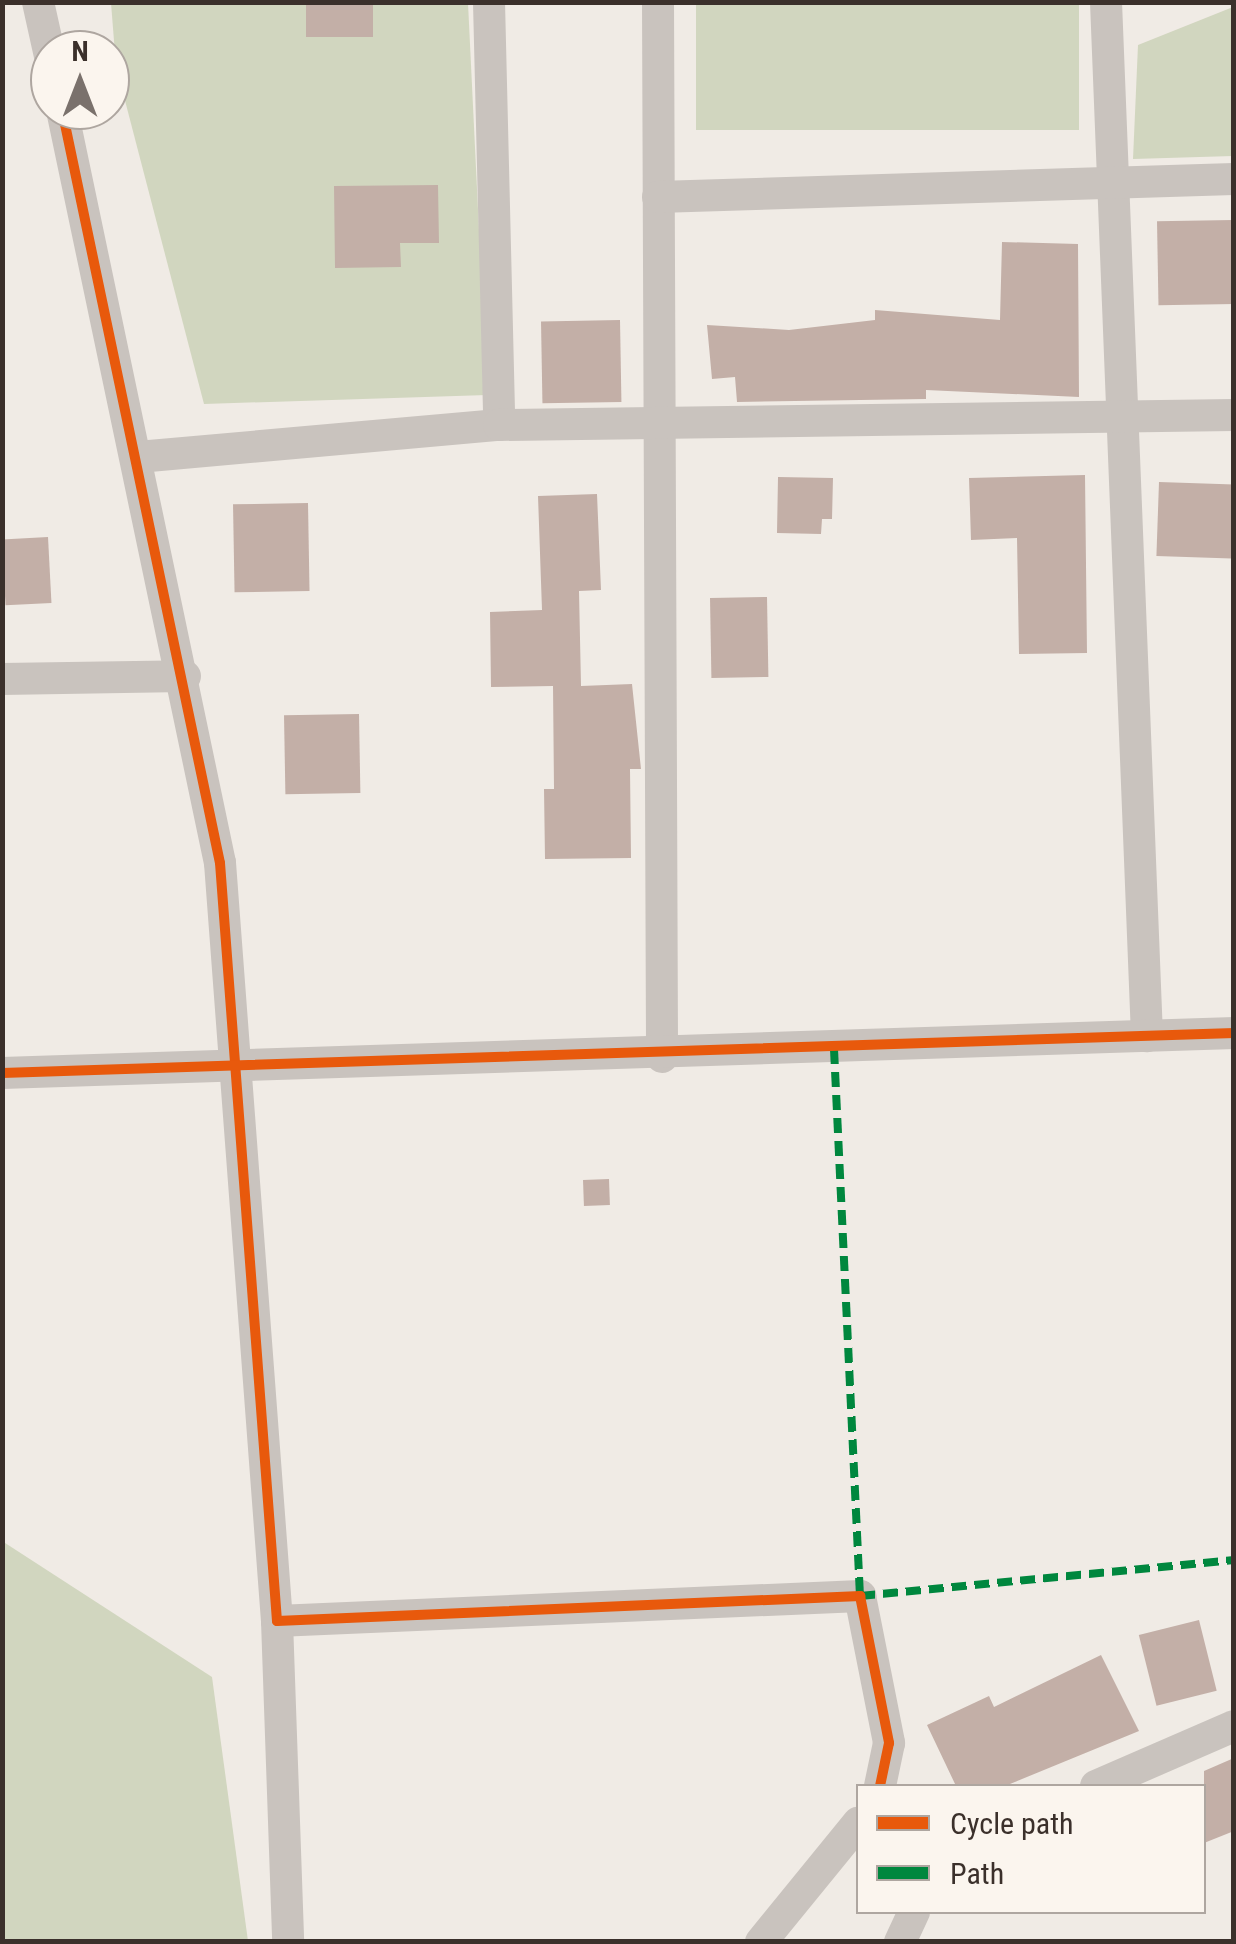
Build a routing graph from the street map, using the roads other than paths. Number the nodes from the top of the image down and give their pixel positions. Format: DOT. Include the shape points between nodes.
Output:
graph roads {
  1 [pos="38,2"];
  2 [pos="488,2"];
  3 [pos="658,2"];
  4 [pos="1106,2"];
  5 [pos="44,30"];
  6 [pos="66,130"];
  7 [pos="1110,179"];
  8 [pos="1234,179"];
  9 [pos="658,197"];
  10 [pos="1125,412"];
  11 [pos="1234,415"];
  12 [pos="658,422"];
  13 [pos="500,424"];
  14 [pos="138,457"];
  15 [pos="185,676"];
  16 [pos="2,679"];
  17 [pos="1234,1032"];
  18 [pos="1147,1036"];
  19 [pos="662,1057"];
  20 [pos="239,1060"];
  21 [pos="2,1073"];
  22 [pos="277,1621"];
  23 [pos="1234,1726"];
  24 [pos="880,1784"];
  25 [pos="1101,1784"];
  26 [pos="856,1825"];
  27 [pos="913,1914"];
  28 [pos="288,1942"];
  29 [pos="761,1942"];
  30 [pos="900,1942"];
  1 -- 5 [label="street"];
  2 -- 13 [label="street"];
  3 -- 9 [label="street"];
  4 -- 7 [label="street"];
  6 -- 14 [label="street"];
  7 -- 8 [label="street"];
  7 -- 9 [label="street"];
  7 -- 10 [label="street"];
  9 -- 12 [label="street"];
  10 -- 11 [label="street"];
  10 -- 12 [label="street"];
  10 -- 18 [label="street"];
  12 -- 13 [label="street"];
  12 -- 19 [label="street"];
  13 -- 14 [label="street"];
  14 -- 15 [label="street"];
  15 -- 16 [label="street"];
  15 -- 20 [label="street" via="220,863"];
  17 -- 18 [label="street"];
  18 -- 19 [label="street"];
  19 -- 20 [label="street"];
  20 -- 21 [label="street"];
  20 -- 22 [label="street"];
  22 -- 24 [label="street" via="860,1596 888,1744"];
  22 -- 28 [label="street"];
  23 -- 25 [label="street"];
  26 -- 29 [label="street"];
  27 -- 30 [label="street"];
}
